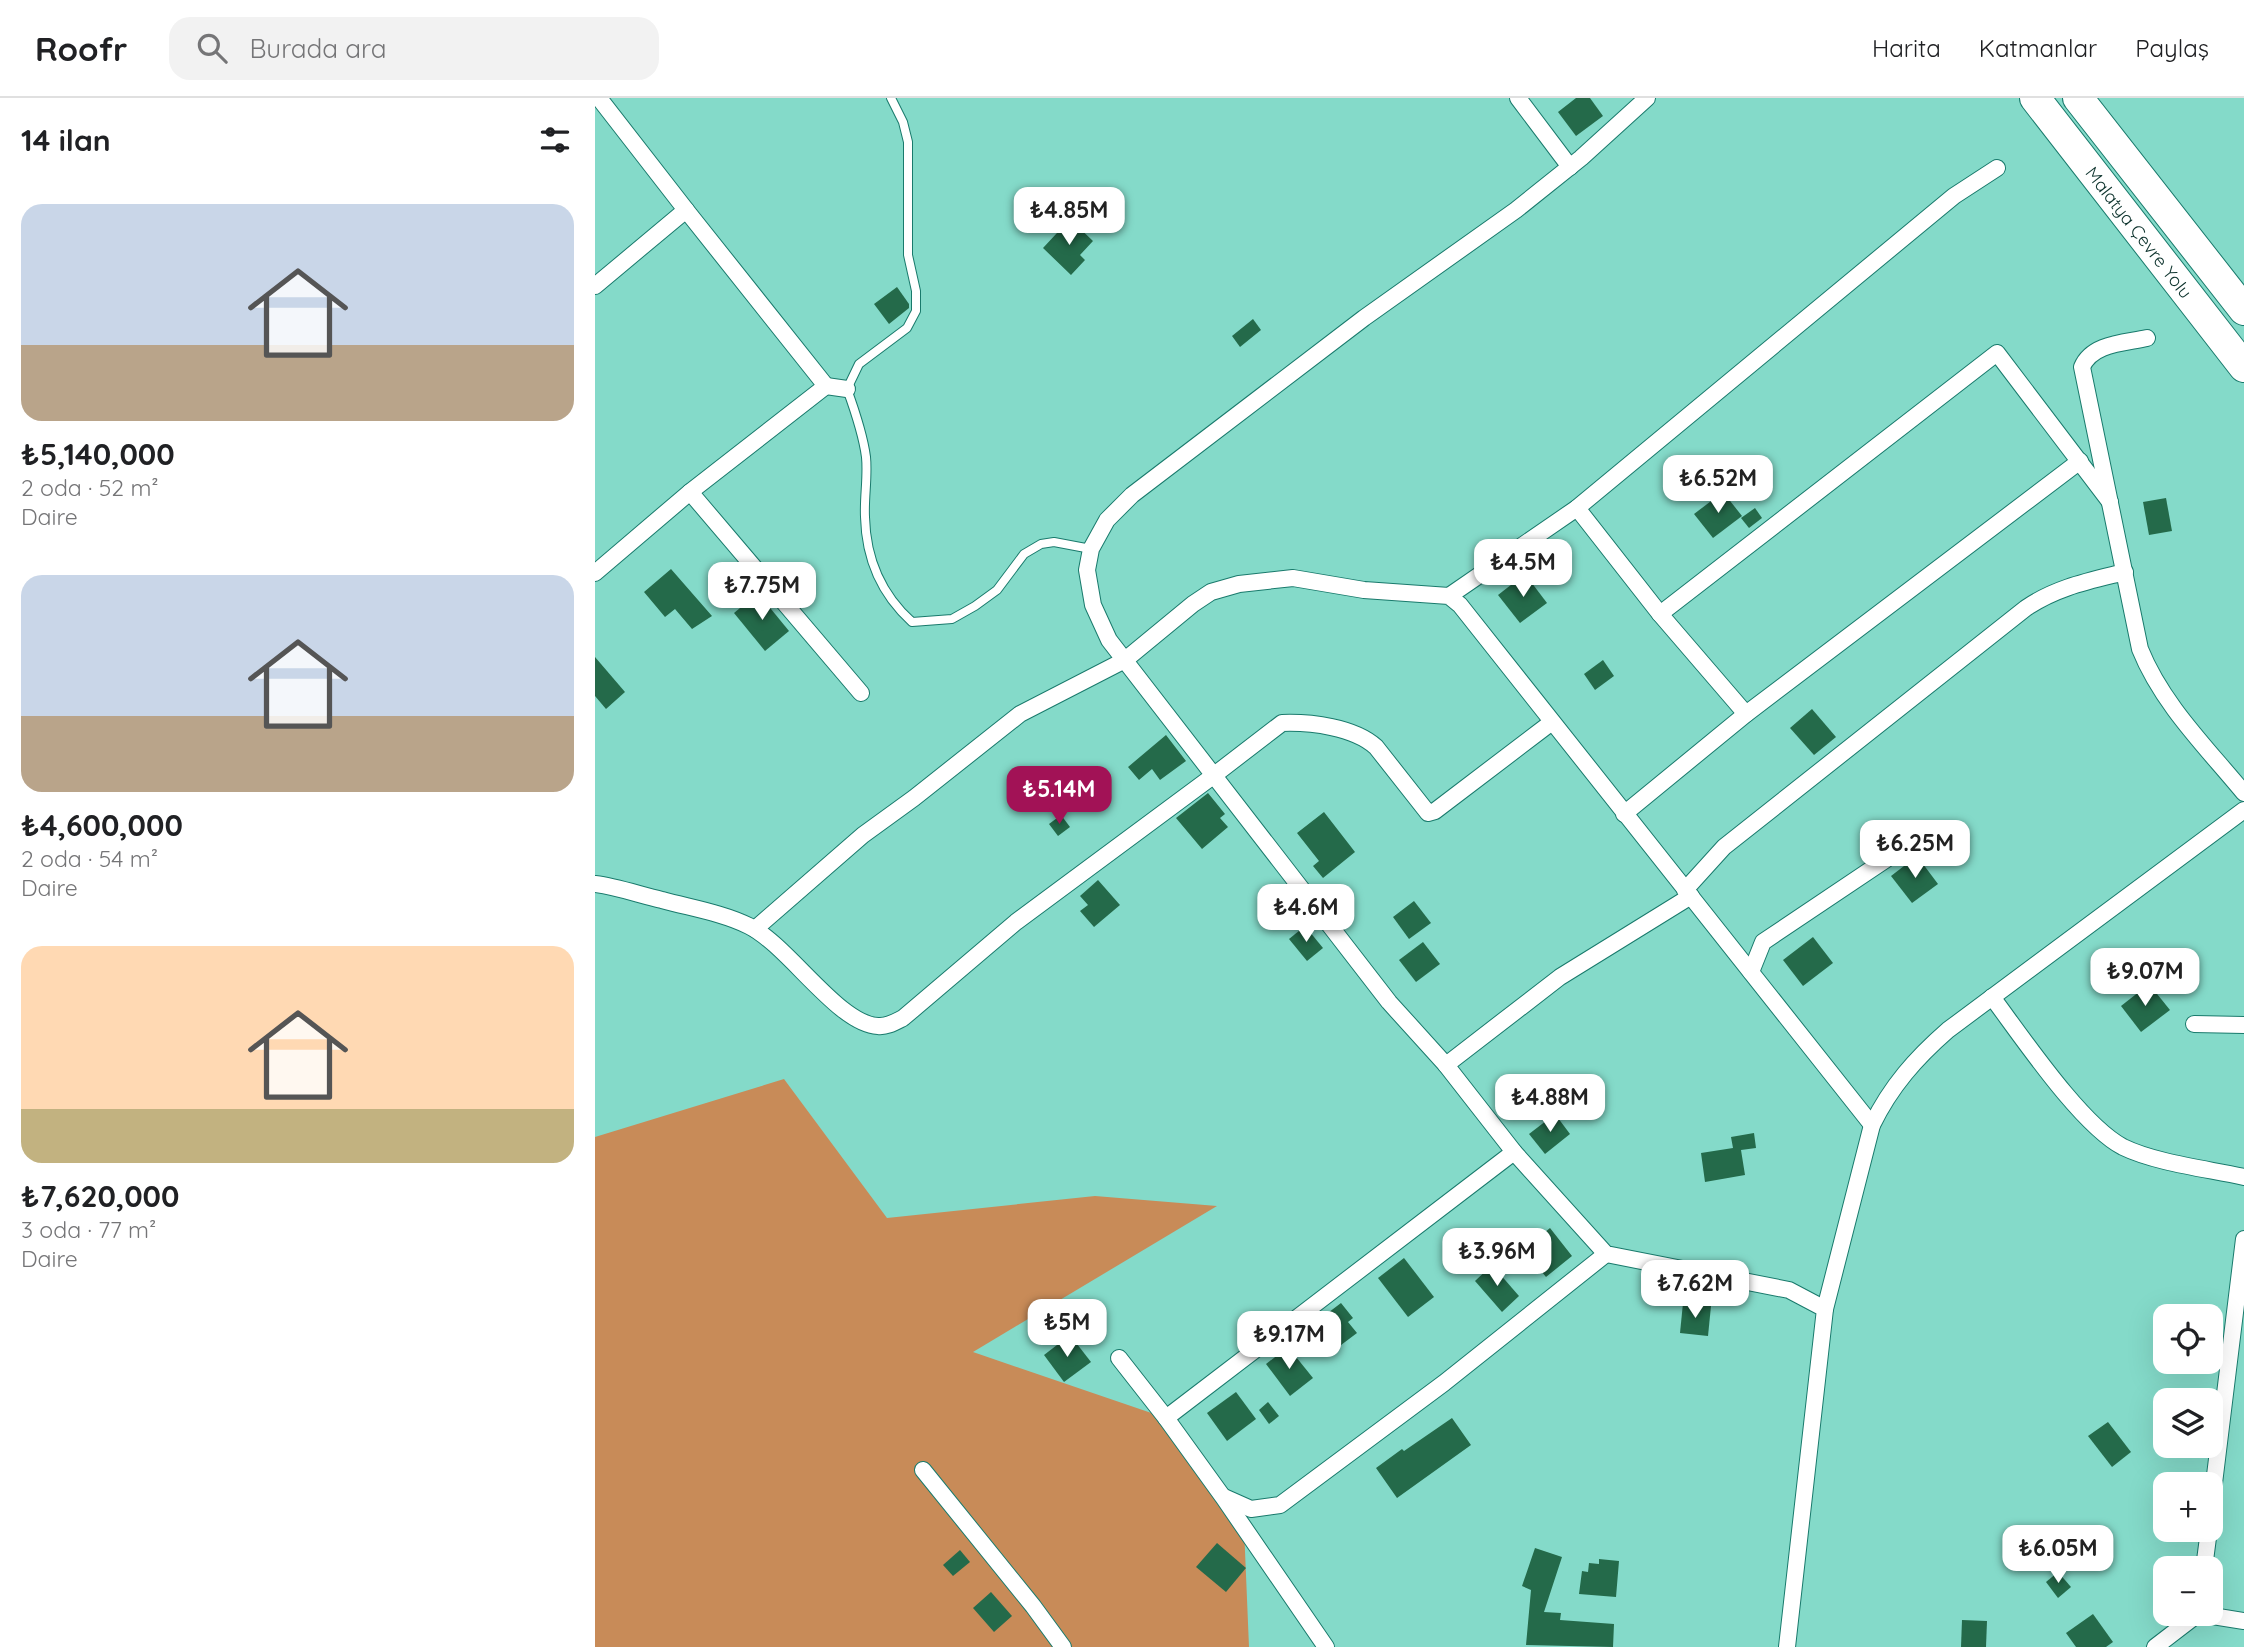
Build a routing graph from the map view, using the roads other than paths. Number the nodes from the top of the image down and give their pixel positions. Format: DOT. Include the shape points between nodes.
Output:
graph roads {
  1 [pos="599,98"];
  2 [pos="891,98"];
  3 [pos="1518,98"];
  4 [pos="1647,98"];
  5 [pos="2035,98"];
  6 [pos="2078,98"];
  7 [pos="1570,167"];
  8 [pos="1997,168"];
  9 [pos="686,210"];
  10 [pos="595,286"];
  11 [pos="2244,310"];
  12 [pos="2147,338"];
  13 [pos="2244,367"];
  14 [pos="826,386"];
  15 [pos="848,389"];
  16 [pos="2080,461"];
  17 [pos="690,492"];
  18 [pos="2110,502"];
  19 [pos="1577,508"];
  20 [pos="1091,549"];
  21 [pos="2125,572"];
  22 [pos="595,573"];
  23 [pos="1449,596"];
  24 [pos="1660,614"];
  25 [pos="1125,660"];
  26 [pos="861,693"];
  27 [pos="1746,714"];
  28 [pos="1552,722"];
  29 [pos="1213,776"];
  30 [pos="2244,793"];
  31 [pos="2244,810"];
  32 [pos="1625,814"];
  33 [pos="1903,848"];
  34 [pos="595,884"];
  35 [pos="1688,893"];
  36 [pos="755,929"];
  37 [pos="1751,972"];
  38 [pos="1991,997"];
  39 [pos="2194,1024"];
  40 [pos="2244,1026"];
  41 [pos="1446,1065"];
  42 [pos="1872,1125"];
  43 [pos="1514,1152"];
  44 [pos="2244,1177"];
  45 [pos="2244,1239"];
  46 [pos="1606,1254"];
  47 [pos="1825,1309"];
  48 [pos="1119,1358"];
  49 [pos="1166,1418"];
  50 [pos="923,1470"];
  51 [pos="2215,1472"];
  52 [pos="1223,1497"];
  53 [pos="2223,1617"];
  54 [pos="2244,1620"];
  55 [pos="2183,1626"];
  56 [pos="1063,1647"];
  57 [pos="1326,1647"];
  58 [pos="1787,1647"];
  59 [pos="2155,1647"];
  1 -- 9 [label="street"];
  2 -- 15 [label="lane" via="908,142 908,255 916,311 907,328 859,364"];
  3 -- 7 [label="street"];
  4 -- 7 [label="street"];
  5 -- 13 [label="highway, Malatya Çevre Yolu"];
  6 -- 11 [label="highway, Malatya Çevre Yolu"];
  7 -- 20 [label="street" via="1132,495 1107,520"];
  8 -- 19 [label="street" via="1954,196"];
  9 -- 10 [label="street"];
  9 -- 14 [label="street"];
  12 -- 18 [label="street" via="2095,351 2082,367"];
  14 -- 15 [label="street"];
  14 -- 17 [label="street"];
  15 -- 20 [label="lane" via="866,459 865,519 871,561 882,588 912,622 952,619 975,606 997,590 1024,554 1041,544"];
  16 -- 18 [label="street"];
  16 -- 24 [label="street" via="1997,353"];
  16 -- 27 [label="street"];
  17 -- 22 [label="street"];
  17 -- 26 [label="street"];
  18 -- 21 [label="street"];
  19 -- 23 [label="street"];
  19 -- 24 [label="street"];
  20 -- 25 [label="street" via="1087,570 1093,605 1109,640"];
  21 -- 30 [label="street" via="2140,649 2149,671"];
  21 -- 35 [label="street" via="2060,588 2026,608 1724,847"];
  23 -- 25 [label="street" via="1364,590 1293,578 1239,584 1211,592"];
  23 -- 28 [label="street"];
  24 -- 27 [label="street"];
  25 -- 29 [label="street"];
  25 -- 36 [label="street" via="1020,714 863,835"];
  27 -- 32 [label="street"];
  28 -- 29 [label="street" via="1428,813 1376,747 1349,731 1282,723"];
  28 -- 32 [label="street"];
  29 -- 36 [label="street" via="1016,922 891,1025 877,1027 842,1009"];
  29 -- 41 [label="street" via="1389,1002"];
  31 -- 38 [label="street"];
  32 -- 35 [label="street"];
  33 -- 37 [label="street" via="1763,943"];
  34 -- 36 [label="street"];
  35 -- 37 [label="street"];
  35 -- 41 [label="street" via="1560,977"];
  37 -- 42 [label="street"];
  38 -- 42 [label="street" via="1918,1057"];
  38 -- 44 [label="street" via="2077,1106 2121,1146"];
  39 -- 40 [label="street"];
  41 -- 43 [label="street"];
  42 -- 47 [label="street"];
  43 -- 46 [label="street"];
  43 -- 49 [label="street"];
  45 -- 51 [label="street"];
  46 -- 47 [label="street" via="1789,1290"];
  46 -- 52 [label="street" via="1280,1505 1251,1509"];
  47 -- 58 [label="street"];
  48 -- 49 [label="street"];
  49 -- 52 [label="street"];
  50 -- 56 [label="street"];
  52 -- 57 [label="street"];
  53 -- 54 [label="street"];
  55 -- 59 [label="street"];
}
